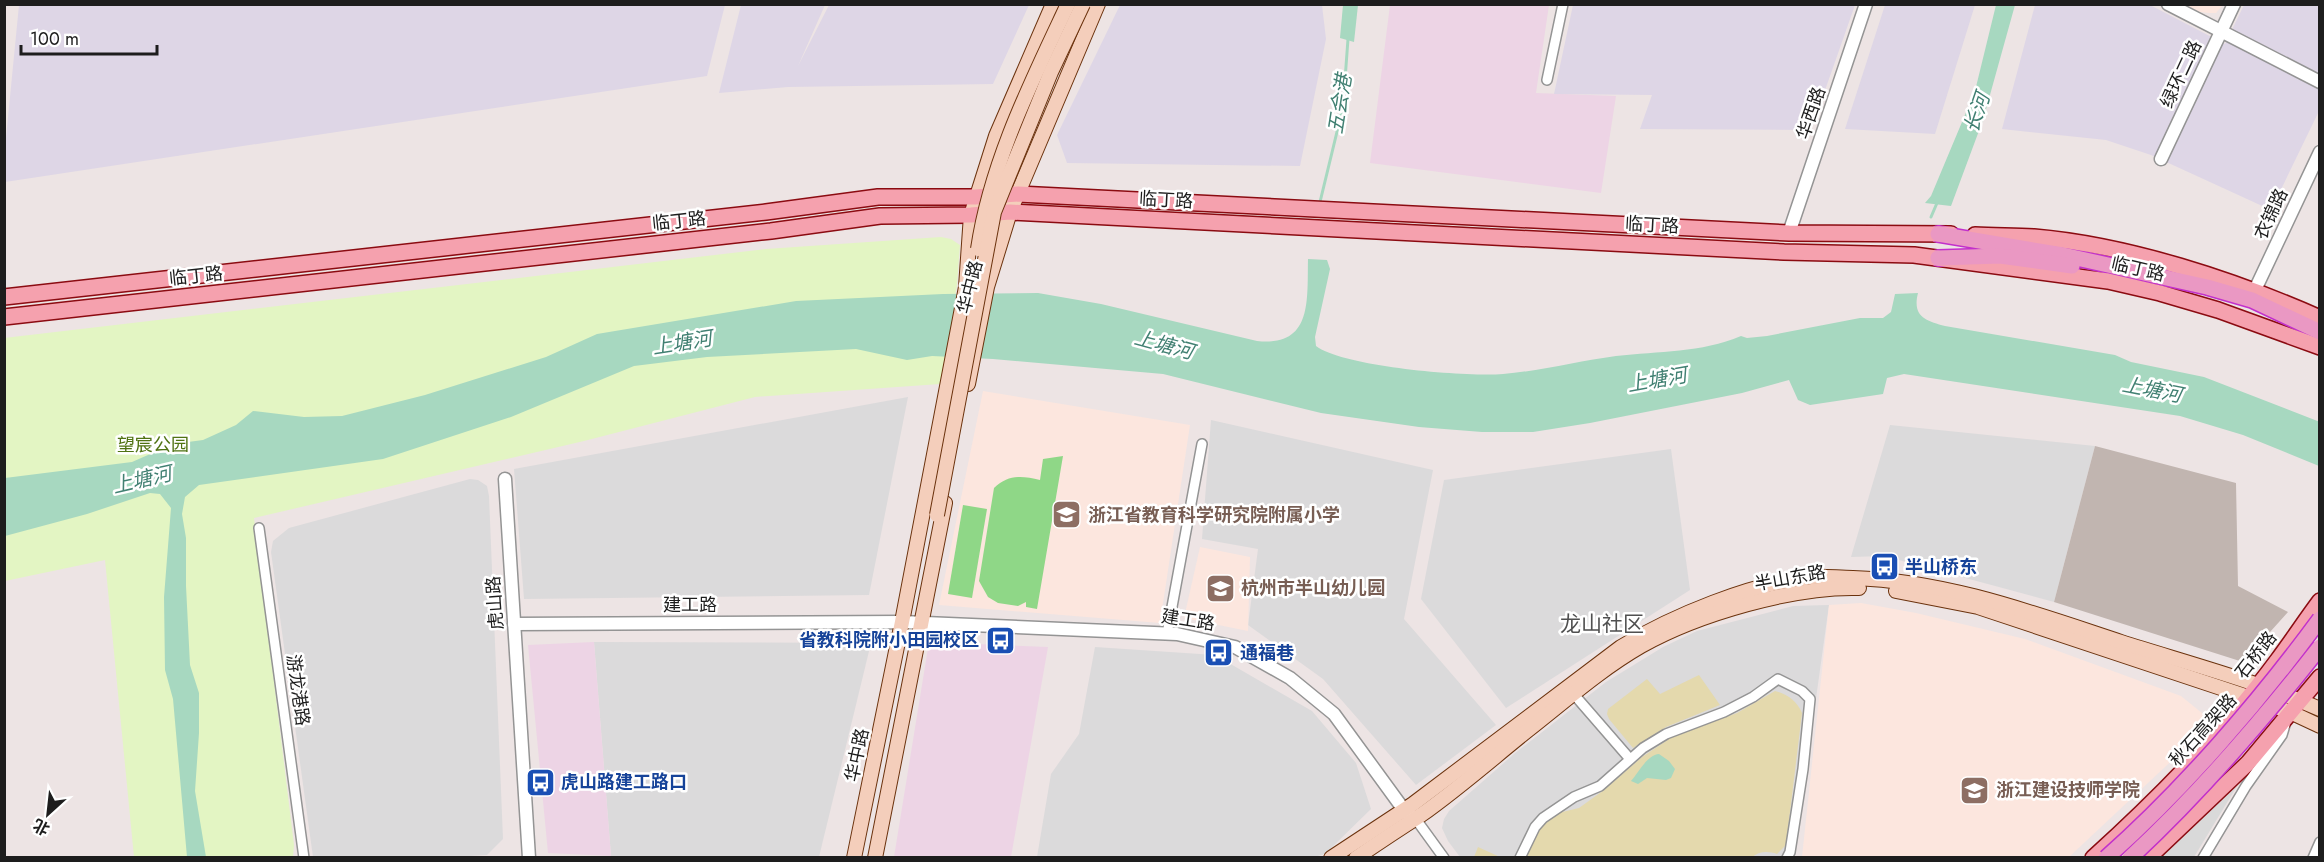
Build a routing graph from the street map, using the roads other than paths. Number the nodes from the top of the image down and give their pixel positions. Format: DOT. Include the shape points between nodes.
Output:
graph roads {
  1 [pos="1053,4"];
  2 [pos="1068,4"];
  3 [pos="1083,4"];
  4 [pos="1098,4"];
  5 [pos="1563,4"];
  6 [pos="1866,4"];
  7 [pos="2168,4"];
  8 [pos="2234,4"];
  9 [pos="2221,32"];
  10 [pos="1547,80"];
  11 [pos="2319,82"];
  12 [pos="2319,152"];
  13 [pos="2161,159"];
  14 [pos="1017,194"];
  15 [pos="975,197"];
  16 [pos="1010,212"];
  17 [pos="971,215"];
  18 [pos="1789,233"];
  19 [pos="1938,234"];
  20 [pos="2000,250"];
  21 [pos="1938,258"];
  22 [pos="2254,292"];
  23 [pos="4,297"];
  24 [pos="4,317"];
  25 [pos="2319,318"];
  26 [pos="2319,332"];
  27 [pos="2319,345"];
  28 [pos="1202,444"];
  29 [pos="505,478"];
  30 [pos="934,514"];
  31 [pos="259,528"];
  32 [pos="909,589"];
  33 [pos="926,593"];
  34 [pos="2319,601"];
  35 [pos="2319,619"];
  36 [pos="902,622"];
  37 [pos="920,623"];
  38 [pos="514,624"];
  39 [pos="1167,634"];
  40 [pos="2319,647"];
  41 [pos="2319,677"];
  42 [pos="2319,689"];
  43 [pos="1571,691"];
  44 [pos="2252,692"];
  45 [pos="2295,706"];
  46 [pos="2319,709"];
  47 [pos="2319,726"];
  48 [pos="1630,759"];
  49 [pos="1409,814"];
  50 [pos="2319,842"];
  51 [pos="304,858"];
  52 [pos="529,858"];
  53 [pos="854,858"];
  54 [pos="875,858"];
  55 [pos="1331,858"];
  56 [pos="1356,858"];
  57 [pos="1444,858"];
  58 [pos="1520,858"];
  59 [pos="1787,858"];
  60 [pos="2093,858"];
  61 [pos="2106,858"];
  62 [pos="2130,858"];
  63 [pos="2148,858"];
  64 [pos="2203,858"];
  65 [pos="2313,858"];
  1 -- 15 [label="main road, 华中路" via="996,136"];
  2 -- 30 [label="main road, 华中路, bridge" via="1029,88 996,170 984,212"];
  3 -- 30 [label="main road, 华中路, bridge" via="994,212"];
  4 -- 14 [label="main road, 华中路"];
  5 -- 10 [label="street"];
  6 -- 18 [label="street, 华西路"];
  7 -- 9 [label="street"];
  8 -- 9 [label="street, 绿环二路"];
  9 -- 11 [label="street"];
  9 -- 13 [label="street, 绿环二路"];
  12 -- 22 [label="street, 衣锦路"];
  14 -- 15 [label="main road, 临丁路"];
  14 -- 16 [label="main road, 华中路"];
  14 -- 18 [label="main road, 临丁路"];
  15 -- 17 [label="main road, 华中路"];
  15 -- 23 [label="main road, 临丁路" via="878,197"];
  16 -- 17 [label="main road, 临丁路"];
  16 -- 21 [label="main road, 临丁路"];
  16 -- 33 [label="main road, 华中路" via="987,287"];
  17 -- 24 [label="main road, 临丁路" via="880,216"];
  17 -- 32 [label="main road, 华中路" via="966,286"];
  18 -- 19 [label="main road, 临丁路"];
  19 -- 20 [label="highway"];
  19 -- 22 [label="main road, 临丁路" via="2034,237 2114,250"];
  20 -- 21 [label="highway"];
  20 -- 26 [label="highway" via="2125,267 2207,287 2252,300"];
  20 -- 27 [label="highway" via="2204,293 2261,313"];
  21 -- 27 [label="main road, 临丁路" via="2108,281 2160,293"];
  22 -- 25 [label="main road, 临丁路"];
  28 -- 39 [label="street"];
  29 -- 38 [label="street, 虎山路"];
  30 -- 32 [label="main road, 华中路"];
  30 -- 33 [label="main road, 华中路"];
  31 -- 51 [label="street, 游龙港路"];
  32 -- 36 [label="main road, 华中路"];
  33 -- 37 [label="main road, 华中路"];
  34 -- 44 [label="main road, 石桥路"];
  35 -- 61 [label="highway, 秋石高架路, bridge" via="2280,673 2196,768"];
  36 -- 37 [label="street, 建工路"];
  36 -- 38 [label="street, 建工路"];
  36 -- 53 [label="main road, 华中路"];
  37 -- 39 [label="street, 建工路"];
  37 -- 54 [label="main road, 华中路"];
  38 -- 52 [label="street, 虎山路"];
  39 -- 49 [label="street, 建工路" via="1235,647 1290,678 1334,714"];
  40 -- 62 [label="highway, 秋石高架路, bridge" via="2207,781"];
  41 -- 45 [label="main road"];
  42 -- 45 [label="main road"];
  43 -- 44 [label="main road, 半山东路" via="1641,646 1683,626 1770,598 1842,587 1881,588 1978,607"];
  43 -- 48 [label="street"];
  43 -- 49 [label="main road, 半山东路"];
  44 -- 45 [label="main road"];
  44 -- 60 [label="main road, 石桥路" via="2181,771"];
  45 -- 46 [label="main road"];
  45 -- 47 [label="main road"];
  45 -- 63 [label="main road" via="2248,763"];
  45 -- 64 [label="street" via="2282,735"];
  48 -- 58 [label="street" via="1600,786 1574,797 1543,818"];
  48 -- 59 [label="street" via="1666,734 1724,712 1778,679 1802,691 1810,699 1803,769"];
  49 -- 55 [label="main road, 半山东路"];
  49 -- 56 [label="main road, 半山东路"];
  49 -- 57 [label="street"];
  50 -- 65 [label="street"];
}
